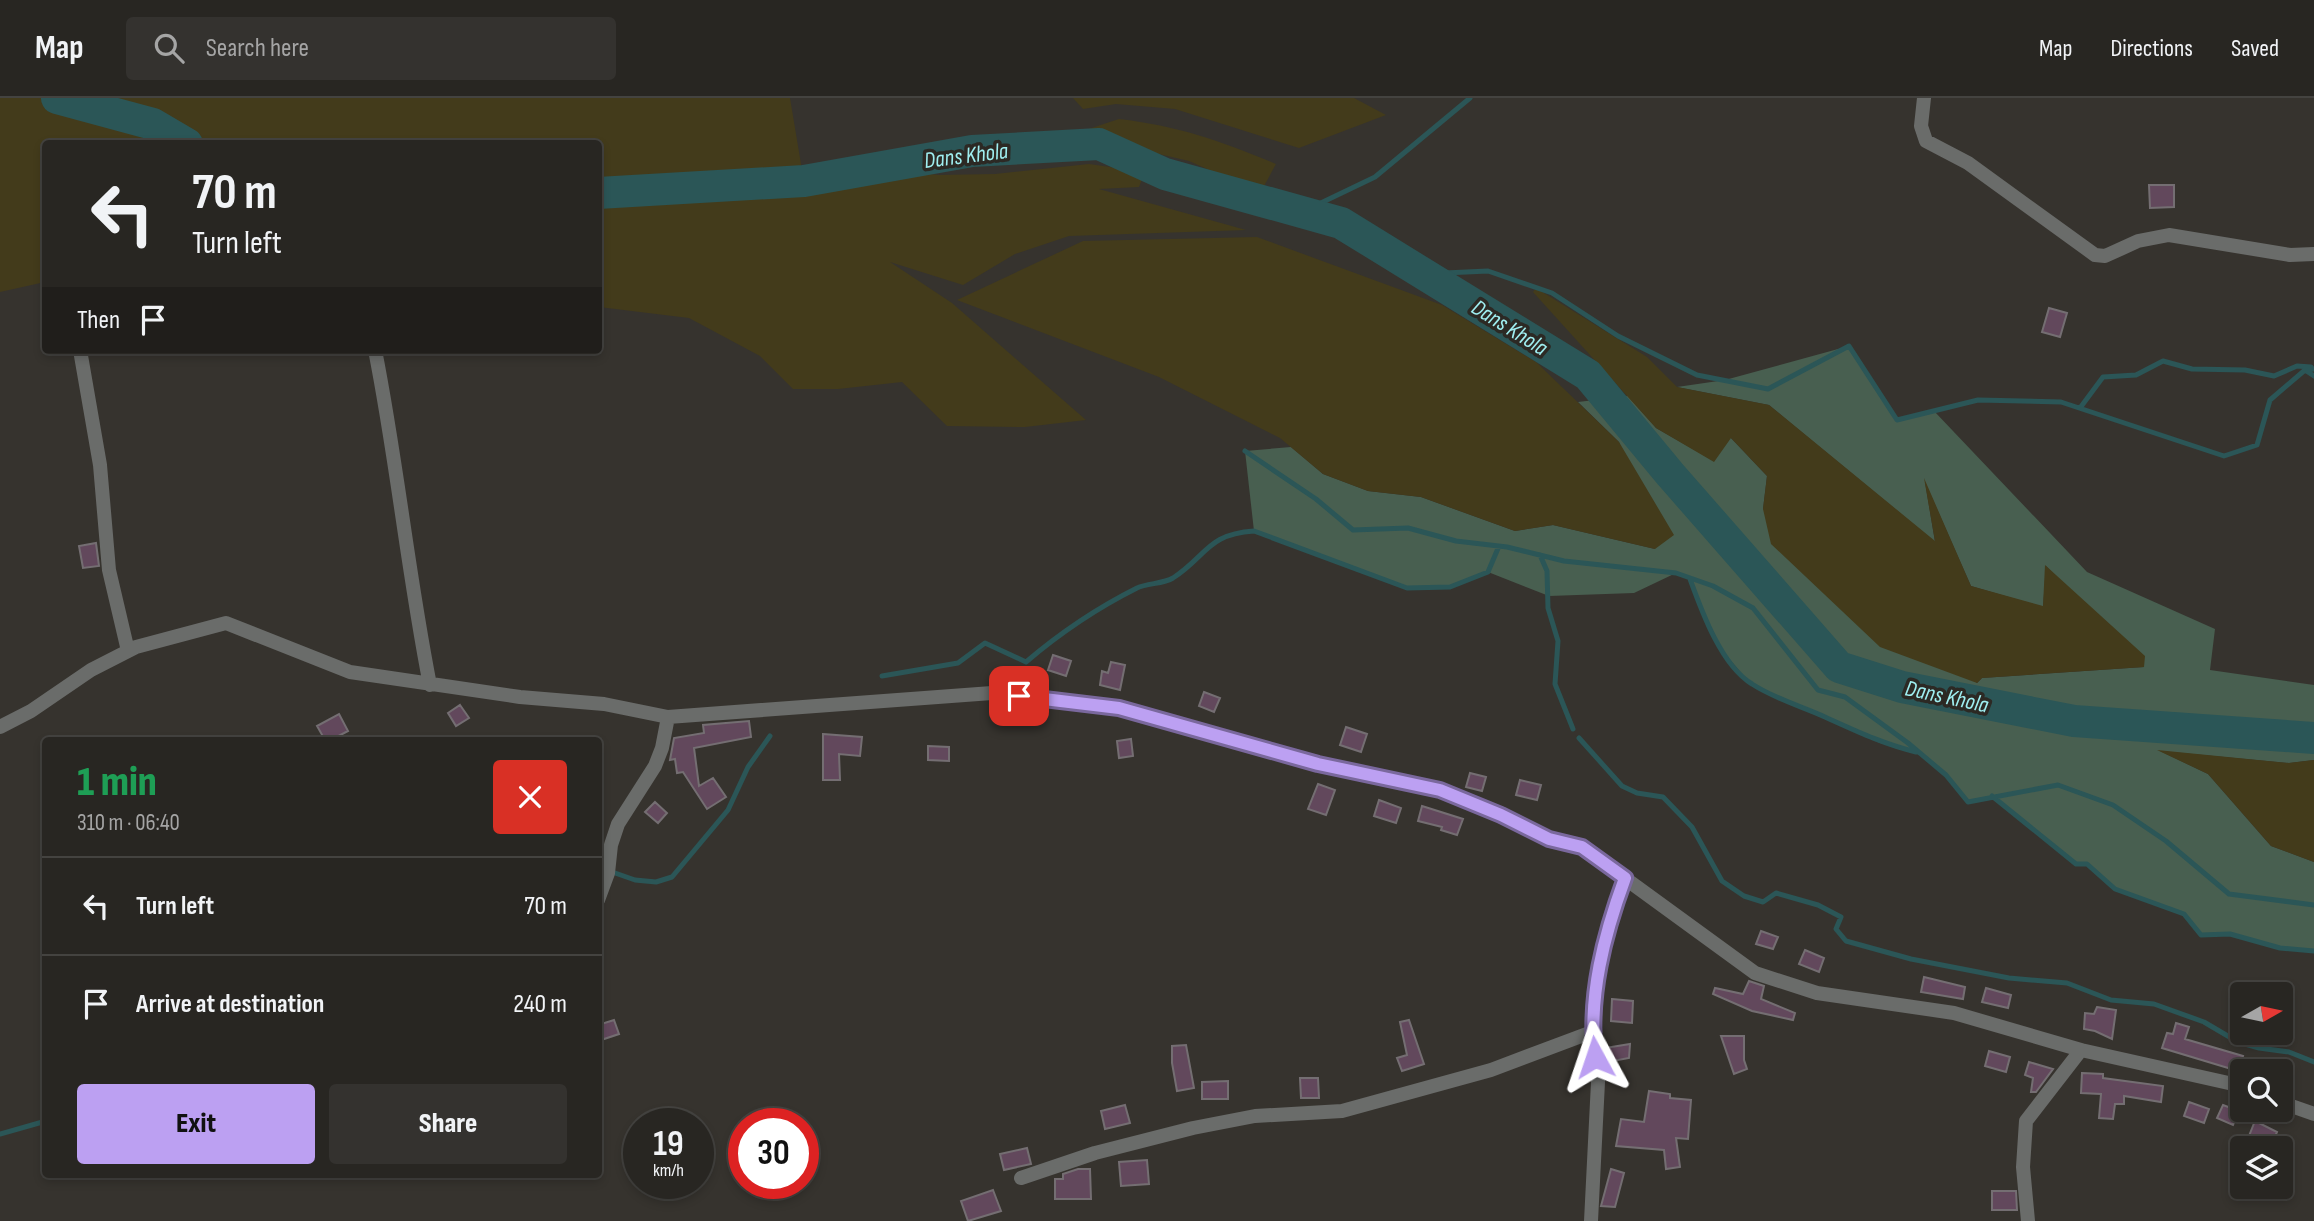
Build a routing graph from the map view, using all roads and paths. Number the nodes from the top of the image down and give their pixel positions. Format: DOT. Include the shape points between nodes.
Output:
graph roads {
  1 [pos="1924,98"];
  2 [pos="2314,254"];
  3 [pos="81,354"];
  4 [pos="376,354"];
  5 [pos="128,651"];
  6 [pos="430,685"];
  7 [pos="668,717"];
  8 [pos="0,727"];
  9 [pos="1625,878"];
  10 [pos="602,889"];
  11 [pos="1592,1032"];
  12 [pos="2081,1050"];
  13 [pos="2230,1083"];
  14 [pos="2293,1107"];
  15 [pos="2314,1114"];
  16 [pos="1021,1178"];
  17 [pos="1591,1221"];
  18 [pos="2028,1221"];
  1 -- 2 [label="street" via="1921,126 1926,141 1968,163 2095,255 2105,256 2138,241 2169,235 2290,256"];
  3 -- 5 [label="street" via="100,465 109,570"];
  4 -- 6 [label="street"];
  5 -- 6 [label="street" via="226,623 350,672"];
  5 -- 8 [label="street"];
  6 -- 7 [label="street" via="604,704"];
  7 -- 9 [label="street" via="992,693 1119,708 1318,764 1440,790 1549,839 1582,847"];
  7 -- 10 [label="street" via="655,766 618,824"];
  9 -- 11 [label="street" via="1600,961"];
  9 -- 12 [label="street" via="1755,973 1817,993 1955,1013"];
  11 -- 16 [label="street" via="1490,1070 1342,1111 1255,1116 1205,1126 1095,1153"];
  11 -- 17 [label="street" via="1598,1082"];
  12 -- 13 [label="street"];
  12 -- 18 [label="street" via="2026,1121 2023,1167"];
  14 -- 15 [label="street"];
}
